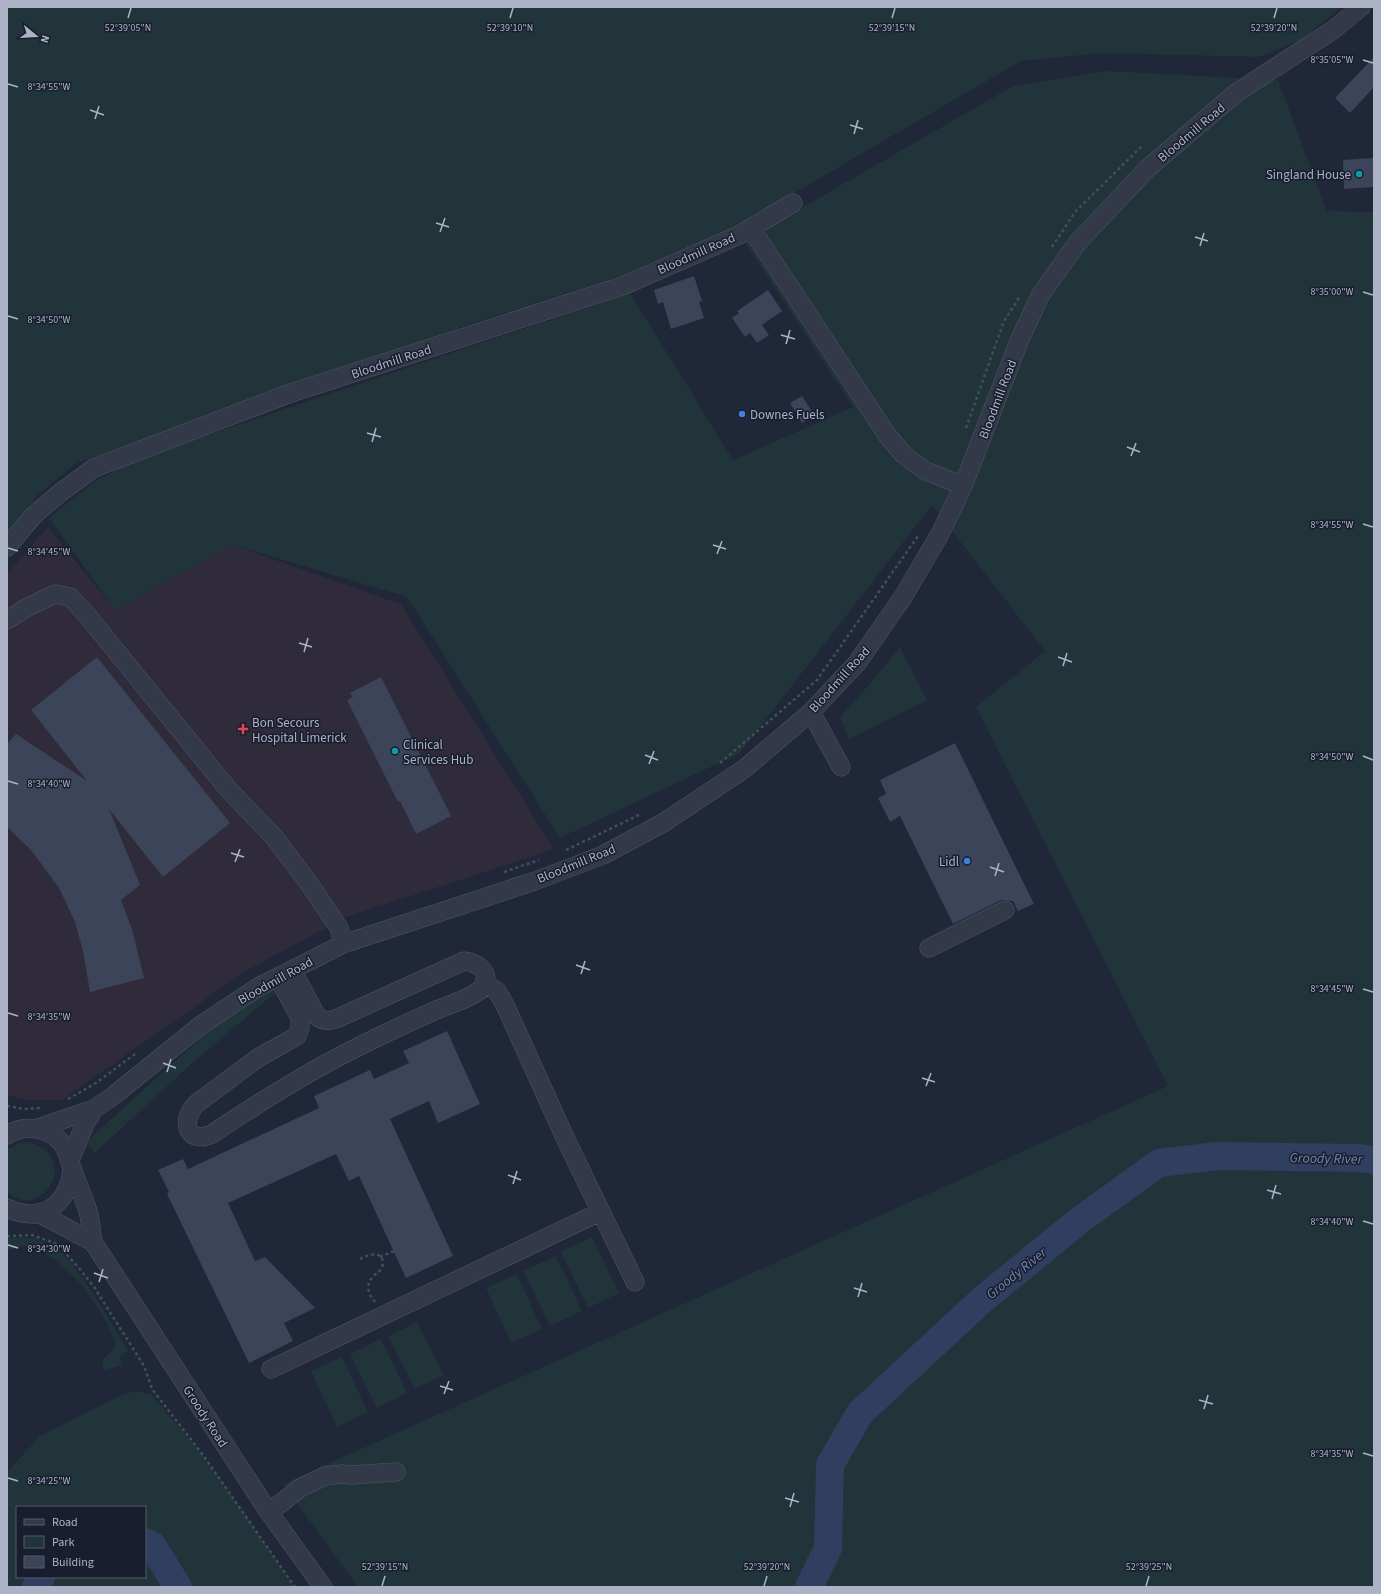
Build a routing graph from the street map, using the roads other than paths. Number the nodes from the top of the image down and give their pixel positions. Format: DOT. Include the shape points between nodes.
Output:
graph roads {
  1 [pos="1360,7"];
  2 [pos="793,203"];
  3 [pos="751,228"];
  4 [pos="963,486"];
  5 [pos="7,547"];
  6 [pos="7,620"];
  7 [pos="811,712"];
  8 [pos="841,768"];
  9 [pos="1005,910"];
  10 [pos="343,944"];
  11 [pos="929,948"];
  12 [pos="285,973"];
  13 [pos="484,983"];
  14 [pos="94,1109"];
  15 [pos="35,1129"];
  16 [pos="8,1133"];
  17 [pos="71,1164"];
  18 [pos="10,1212"];
  19 [pos="600,1212"];
  20 [pos="37,1213"];
  21 [pos="93,1242"];
  22 [pos="635,1282"];
  23 [pos="271,1368"];
  24 [pos="396,1472"];
  25 [pos="268,1511"];
  26 [pos="323,1587"];
  1 -- 4 [label="street, Bloodmill Road" via="1333,30 1236,93 1148,168 1078,242 1041,294 1020,339"];
  2 -- 3 [label="street, Bloodmill Road"];
  3 -- 4 [label="street" via="887,435 904,455 924,470"];
  3 -- 5 [label="street, Bloodmill Road" via="625,285 288,394 94,468 34,515"];
  4 -- 7 [label="street, Bloodmill Road" via="940,534 903,596 857,663"];
  6 -- 10 [label="street" via="55,594 70,597 96,625 228,789 274,837 338,928"];
  7 -- 8 [label="street"];
  7 -- 10 [label="street, Bloodmill Road" via="744,769 664,823 602,855 535,881"];
  9 -- 11 [label="street"];
  10 -- 12 [label="street, Bloodmill Road"];
  12 -- 13 [label="street" via="316,1015 326,1021 336,1019 464,962 472,962 482,968"];
  12 -- 13 [label="street" via="300,1018 297,1036 258,1058 193,1108 187,1126 190,1133 196,1137 204,1138 212,1134 296,1079 351,1050 424,1015 474,995"];
  12 -- 14 [label="street, Bloodmill Road" via="248,993 201,1025"];
  13 -- 19 [label="street" via="497,991 505,1004"];
  14 -- 15 [label="street"];
  14 -- 17 [label="street" via="85,1124"];
  15 -- 16 [label="street" via="21,1129"];
  15 -- 17 [label="street" via="49,1133 60,1142"];
  17 -- 20 [label="street" via="71,1182 65,1195 56,1205"];
  17 -- 21 [label="street" via="88,1210"];
  18 -- 20 [label="street"];
  19 -- 22 [label="street"];
  19 -- 23 [label="street"];
  20 -- 21 [label="street"];
  21 -- 25 [label="street, Groody Road"];
  24 -- 25 [label="street" via="325,1476 300,1488"];
  25 -- 26 [label="street, Groody Road"];
}
